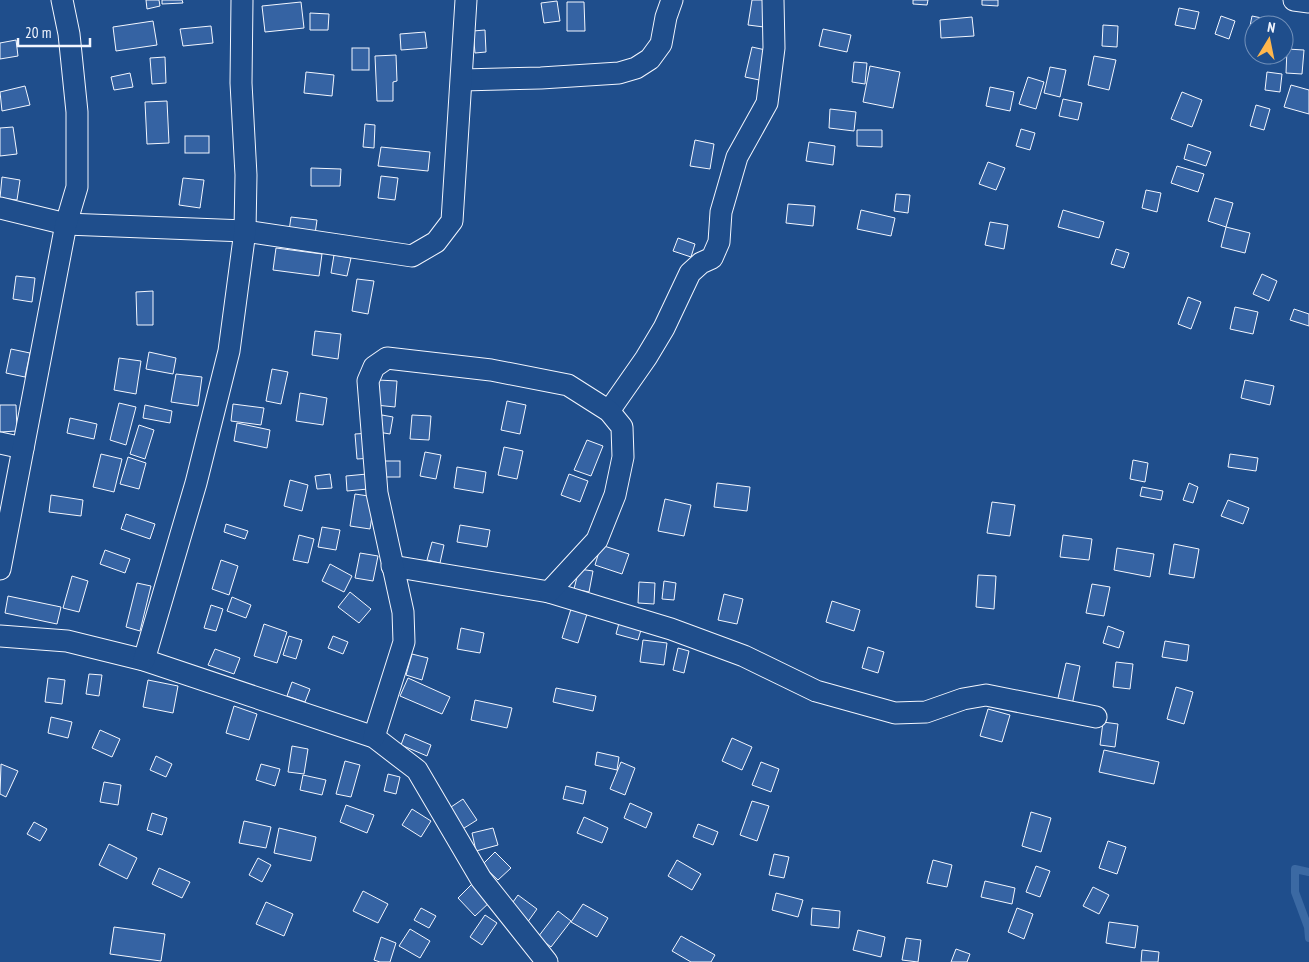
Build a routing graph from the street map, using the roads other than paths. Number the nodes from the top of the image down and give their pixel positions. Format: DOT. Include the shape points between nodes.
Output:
graph roads {
  1 [pos="62,0"];
  2 [pos="242,0"];
  3 [pos="466,0"];
  4 [pos="672,0"];
  5 [pos="773,0"];
  6 [pos="1294,0"];
  7 [pos="1309,2"];
  8 [pos="462,80"];
  9 [pos="0,208"];
  10 [pos="66,224"];
  11 [pos="245,231"];
  12 [pos="609,411"];
  13 [pos="0,443"];
  14 [pos="24,448"];
  15 [pos="392,566"];
  16 [pos="0,569"];
  17 [pos="549,592"];
  18 [pos="0,636"];
  19 [pos="144,660"];
  20 [pos="1096,718"];
  21 [pos="374,737"];
  22 [pos="547,962"];
  1 -- 10 [label="street" via="77,112 77,187"];
  2 -- 11 [label="street"];
  3 -- 8 [label="street"];
  4 -- 8 [label="street" via="661,44 650,59 636,68 541,78"];
  5 -- 12 [label="street" via="774,48 766,103 737,157 721,212 715,253 690,273 664,328"];
  6 -- 7 [label="street"];
  8 -- 11 [label="street" via="452,222 436,242 412,256"];
  9 -- 10 [label="street"];
  10 -- 11 [label="street"];
  10 -- 14 [label="street"];
  11 -- 19 [label="street" via="229,351 196,483"];
  12 -- 15 [label="street" via="568,386 491,370 387,358 374,367 368,381 377,493"];
  12 -- 17 [label="street" via="622,427 623,457 615,495 597,540"];
  13 -- 14 [label="street"];
  14 -- 16 [label="street"];
  15 -- 17 [label="street"];
  15 -- 21 [label="street" via="403,612 404,642"];
  17 -- 20 [label="street" via="680,632 744,656 816,691 894,713 926,712 963,698 986,695"];
  18 -- 19 [label="street" via="67,641"];
  19 -- 21 [label="street"];
  21 -- 22 [label="street" via="417,770 482,879"];
}
